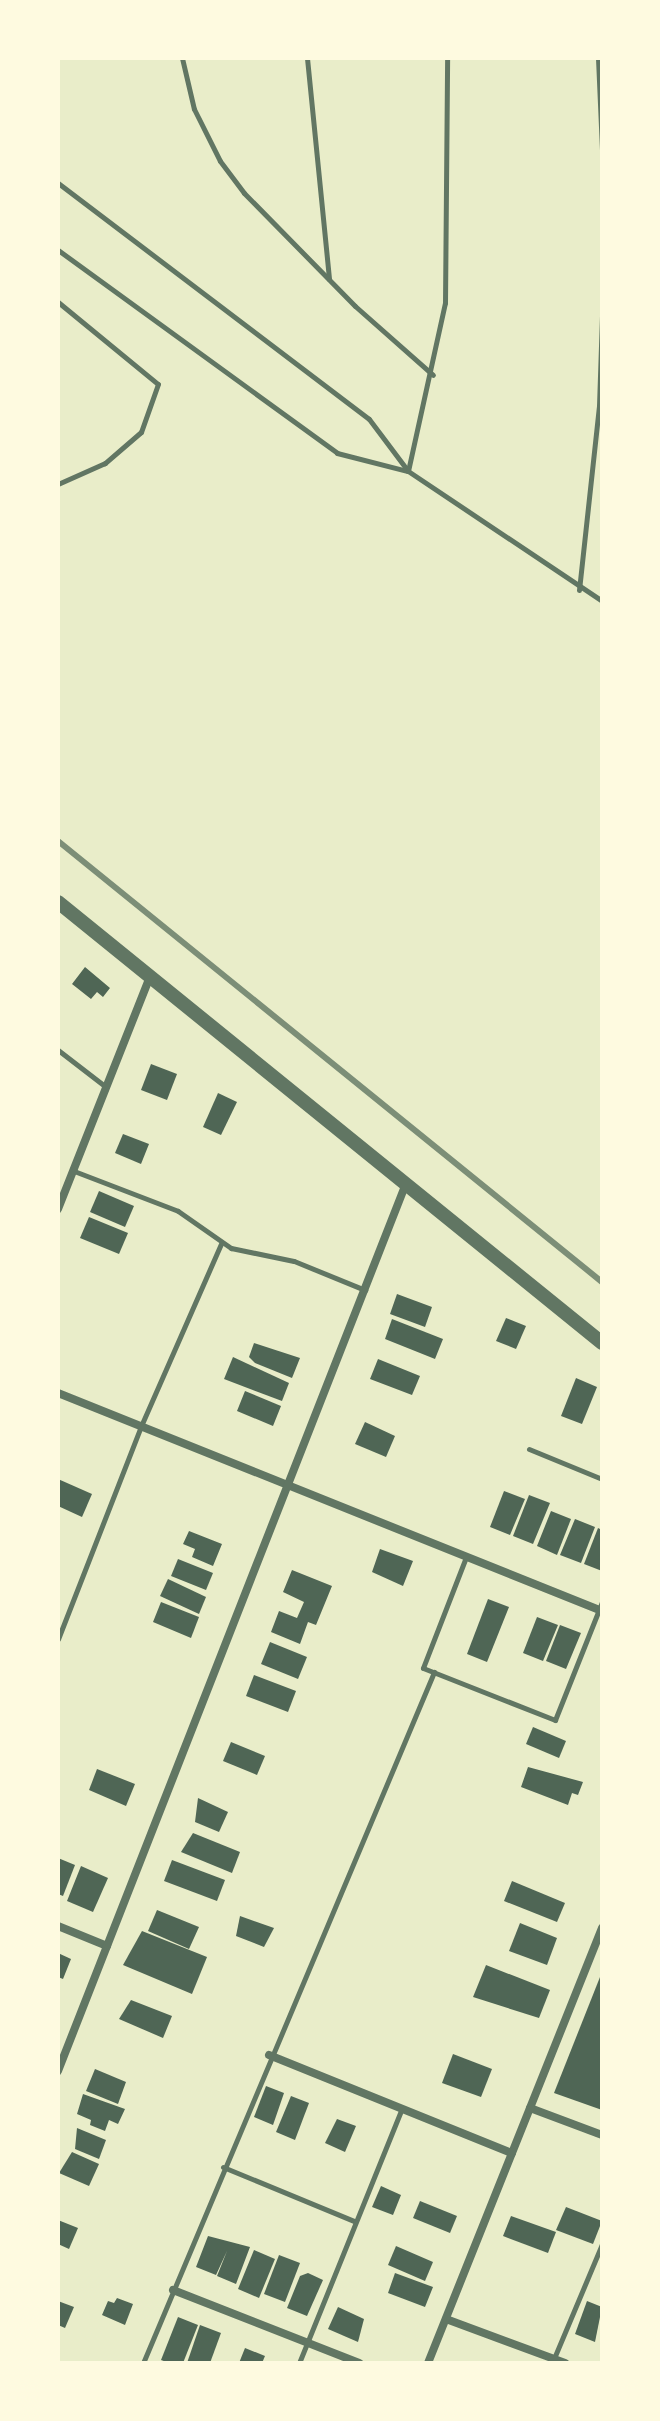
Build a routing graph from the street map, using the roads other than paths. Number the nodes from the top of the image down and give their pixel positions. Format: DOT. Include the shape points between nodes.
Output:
graph roads {
  1 [pos="182,58"];
  2 [pos="307,58"];
  3 [pos="447,58"];
  4 [pos="598,58"];
  5 [pos="602,150"];
  6 [pos="58,183"];
  7 [pos="58,250"];
  8 [pos="329,279"];
  9 [pos="58,302"];
  10 [pos="602,316"];
  11 [pos="433,375"];
  12 [pos="408,471"];
  13 [pos="58,484"];
  14 [pos="579,590"];
  15 [pos="602,601"];
  16 [pos="58,902"];
  17 [pos="150,977"];
  18 [pos="58,1050"];
  19 [pos="107,1088"];
  20 [pos="73,1171"];
  21 [pos="405,1186"];
  22 [pos="58,1209"];
  23 [pos="221,1244"];
  24 [pos="366,1290"];
  25 [pos="602,1343"];
  26 [pos="58,1393"];
  27 [pos="141,1426"];
  28 [pos="529,1449"];
  29 [pos="602,1479"];
  30 [pos="290,1487"];
  31 [pos="466,1557"];
  32 [pos="601,1608"];
  33 [pos="58,1639"];
  34 [pos="434,1672"];
  35 [pos="58,1926"];
  36 [pos="602,1927"];
  37 [pos="107,1946"];
  38 [pos="269,2055"];
  39 [pos="58,2071"];
  40 [pos="402,2108"];
  41 [pos="530,2108"];
  42 [pos="602,2135"];
  43 [pos="512,2153"];
  44 [pos="223,2167"];
  45 [pos="354,2221"];
  46 [pos="602,2244"];
  47 [pos="600,2255"];
  48 [pos="173,2290"];
  49 [pos="446,2319"];
  50 [pos="307,2343"];
  51 [pos="553,2361"];
  52 [pos="143,2363"];
  53 [pos="299,2363"];
  54 [pos="359,2363"];
  55 [pos="428,2363"];
  56 [pos="565,2363"];
  1 -- 8 [label="lane" via="194,109 220,161"];
  2 -- 8 [label="lane"];
  3 -- 11 [label="lane" via="445,303"];
  4 -- 5 [label="lane"];
  6 -- 12 [label="lane" via="369,419"];
  7 -- 12 [label="lane" via="337,453"];
  8 -- 11 [label="lane"];
  9 -- 13 [label="lane" via="158,384 141,432 105,463"];
  10 -- 14 [label="lane" via="599,406"];
  11 -- 12 [label="lane"];
  12 -- 14 [label="lane"];
  14 -- 15 [label="lane"];
  16 -- 17 [label="street"];
  17 -- 19 [label="street"];
  17 -- 21 [label="street"];
  18 -- 19 [label="lane"];
  19 -- 20 [label="street"];
  20 -- 22 [label="street"];
  20 -- 23 [label="lane" via="178,1211"];
  21 -- 24 [label="street"];
  21 -- 25 [label="street"];
  23 -- 24 [label="lane" via="294,1261"];
  23 -- 27 [label="lane"];
  24 -- 30 [label="street"];
  26 -- 27 [label="street"];
  27 -- 30 [label="street"];
  27 -- 33 [label="lane"];
  28 -- 29 [label="lane"];
  30 -- 31 [label="street"];
  30 -- 37 [label="street"];
  31 -- 32 [label="street"];
  31 -- 34 [label="lane" via="423,1668"];
  32 -- 34 [label="lane" via="555,1720"];
  34 -- 38 [label="lane"];
  35 -- 37 [label="street"];
  36 -- 41 [label="street"];
  37 -- 39 [label="street"];
  38 -- 40 [label="street"];
  38 -- 44 [label="lane"];
  40 -- 43 [label="street"];
  40 -- 45 [label="lane"];
  41 -- 42 [label="street"];
  41 -- 43 [label="street"];
  43 -- 49 [label="street"];
  44 -- 45 [label="lane"];
  44 -- 48 [label="lane"];
  45 -- 50 [label="lane"];
  46 -- 47 [label="lane"];
  47 -- 51 [label="lane"];
  48 -- 50 [label="street"];
  48 -- 52 [label="lane"];
  49 -- 51 [label="street"];
  49 -- 55 [label="street"];
  50 -- 53 [label="lane"];
  50 -- 54 [label="street"];
  51 -- 56 [label="street"];
}
